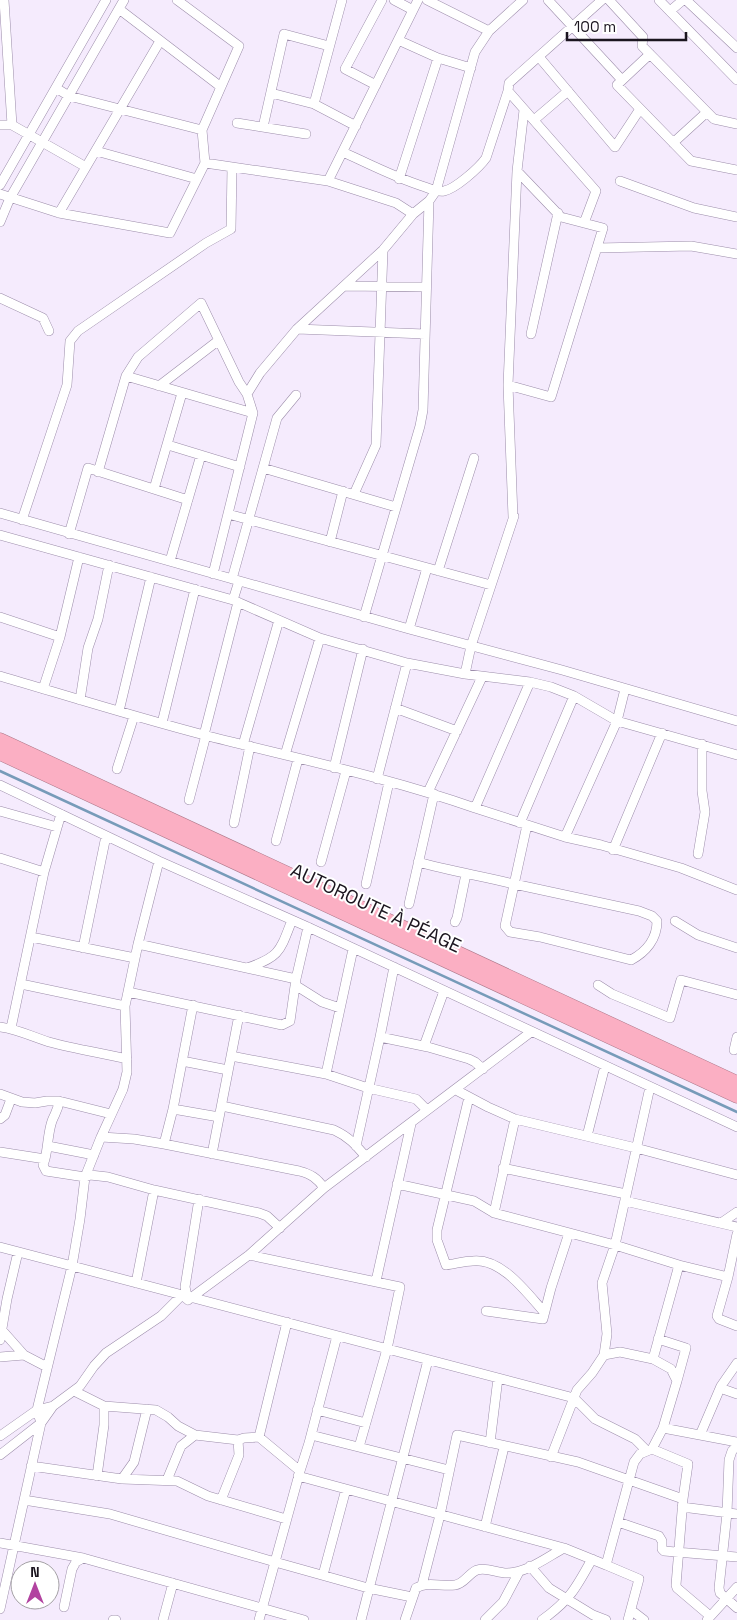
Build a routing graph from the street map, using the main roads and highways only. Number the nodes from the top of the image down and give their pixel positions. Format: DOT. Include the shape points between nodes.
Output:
graph roads {
  1 [pos="0,740"];
  2 [pos="0,753"];
  3 [pos="737,1083"];
  4 [pos="737,1096"];
  1 -- 3 [label="highway"];
  2 -- 4 [label="highway, AUTOROUTE À PÉAGE"];
}
